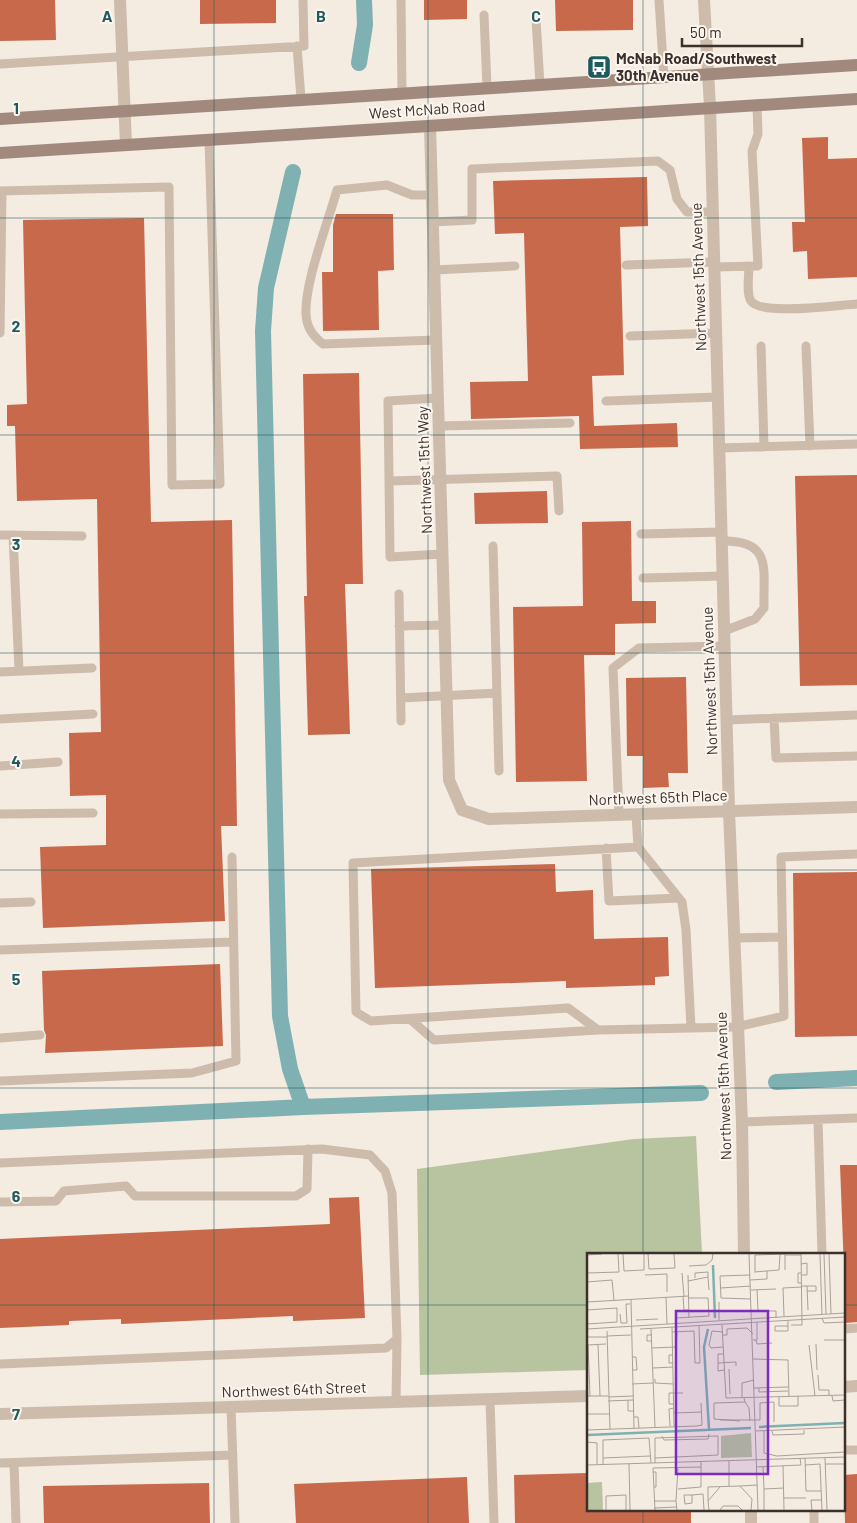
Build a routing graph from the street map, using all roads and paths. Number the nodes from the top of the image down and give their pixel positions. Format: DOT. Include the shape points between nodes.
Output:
graph roads {
  1 [pos="120,0"];
  2 [pos="303,0"];
  3 [pos="401,0"];
  4 [pos="659,0"];
  5 [pos="704,0"];
  6 [pos="484,15"];
  7 [pos="536,19"];
  8 [pos="297,46"];
  9 [pos="122,56"];
  10 [pos="0,64"];
  11 [pos="857,66"];
  12 [pos="707,75"];
  13 [pos="664,77"];
  14 [pos="540,84"];
  15 [pos="487,88"];
  16 [pos="402,92"];
  17 [pos="301,99"];
  18 [pos="857,99"];
  19 [pos="757,105"];
  20 [pos="710,108"];
  21 [pos="124,110"];
  22 [pos="0,119"];
  23 [pos="430,126"];
  24 [pos="209,140"];
  25 [pos="126,145"];
  26 [pos="0,153"];
  27 [pos="1,191"];
  28 [pos="432,195"];
  29 [pos="713,212"];
  30 [pos="433,222"];
  31 [pos="714,264"];
  32 [pos="626,265"];
  33 [pos="515,266"];
  34 [pos="748,266"];
  35 [pos="434,270"];
  36 [pos="857,304"];
  37 [pos="0,333"];
  38 [pos="716,333"];
  39 [pos="630,336"];
  40 [pos="436,340"];
  41 [pos="760,346"];
  42 [pos="806,346"];
  43 [pos="718,397"];
  44 [pos="438,398"];
  45 [pos="606,401"];
  46 [pos="570,423"];
  47 [pos="439,426"];
  48 [pos="857,444"];
  49 [pos="810,446"];
  50 [pos="764,447"];
  51 [pos="719,448"];
  52 [pos="440,480"];
  53 [pos="389,482"];
  54 [pos="559,511"];
  55 [pos="641,534"];
  56 [pos="0,535"];
  57 [pos="13,535"];
  58 [pos="82,536"];
  59 [pos="722,537"];
  60 [pos="493,546"];
  61 [pos="442,554"];
  62 [pos="723,576"];
  63 [pos="643,578"];
  64 [pos="399,594"];
  65 [pos="445,625"];
  66 [pos="399,626"];
  67 [pos="724,631"];
  68 [pos="725,646"];
  69 [pos="92,668"];
  70 [pos="19,671"];
  71 [pos="0,672"];
  72 [pos="496,693"];
  73 [pos="447,696"];
  74 [pos="401,698"];
  75 [pos="93,714"];
  76 [pos="857,716"];
  77 [pos="774,718"];
  78 [pos="0,719"];
  79 [pos="727,720"];
  80 [pos="402,721"];
  81 [pos="857,756"];
  82 [pos="58,762"];
  83 [pos="0,766"];
  84 [pos="499,771"];
  85 [pos="857,807"];
  86 [pos="462,810"];
  87 [pos="729,811"];
  88 [pos="94,813"];
  89 [pos="0,814"];
  90 [pos="618,815"];
  91 [pos="636,815"];
  92 [pos="638,847"];
  93 [pos="606,848"];
  94 [pos="857,854"];
  95 [pos="232,857"];
  96 [pos="679,898"];
  97 [pos="31,902"];
  98 [pos="0,903"];
  99 [pos="782,937"];
  100 [pos="734,938"];
  101 [pos="233,942"];
  102 [pos="0,950"];
  103 [pos="410,1019"];
  104 [pos="736,1027"];
  105 [pos="690,1028"];
  106 [pos="598,1030"];
  107 [pos="40,1035"];
  108 [pos="0,1038"];
  109 [pos="0,1081"];
  110 [pos="857,1118"];
  111 [pos="818,1120"];
  112 [pos="742,1122"];
  113 [pos="308,1150"];
  114 [pos="0,1163"];
  115 [pos="0,1202"];
  116 [pos="744,1253"];
  117 [pos="822,1253"];
  118 [pos="857,1328"];
  119 [pos="844,1329"];
  120 [pos="397,1339"];
  121 [pos="0,1364"];
  122 [pos="857,1386"];
  123 [pos="844,1387"];
  124 [pos="587,1396"];
  125 [pos="490,1400"];
  126 [pos="396,1402"];
  127 [pos="231,1407"];
  128 [pos="0,1414"];
  129 [pos="844,1450"];
  130 [pos="857,1450"];
  131 [pos="233,1455"];
  132 [pos="14,1463"];
  133 [pos="0,1464"];
  134 [pos="751,1510"];
  135 [pos="814,1510"];
  136 [pos="16,1523"];
  137 [pos="235,1523"];
  138 [pos="494,1523"];
  139 [pos="751,1523"];
  140 [pos="814,1523"];
  1 -- 9 [label="street"];
  2 -- 8 [label="lane" via="304,46"];
  3 -- 16 [label="lane"];
  4 -- 13 [label="lane"];
  5 -- 12 [label="street, Northwest 15th Avenue"];
  6 -- 15 [label="lane"];
  7 -- 14 [label="lane"];
  8 -- 9 [label="lane"];
  8 -- 17 [label="lane"];
  9 -- 10 [label="lane"];
  9 -- 21 [label="street"];
  11 -- 12 [label="main road, West McNab Road"];
  12 -- 13 [label="main road, West McNab Road"];
  12 -- 20 [label="street, Northwest 15th Avenue"];
  13 -- 14 [label="main road, West McNab Road"];
  14 -- 15 [label="main road, West McNab Road"];
  15 -- 16 [label="main road, West McNab Road"];
  16 -- 17 [label="main road, West McNab Road"];
  17 -- 21 [label="main road, West McNab Road"];
  18 -- 19 [label="main road, West McNab Road"];
  19 -- 20 [label="main road, West McNab Road"];
  19 -- 34 [label="lane" via="758,134 752,152 758,266"];
  20 -- 23 [label="main road, West McNab Road"];
  20 -- 29 [label="street, Northwest 15th Avenue"];
  21 -- 22 [label="main road, West McNab Road"];
  21 -- 25 [label="street"];
  23 -- 24 [label="main road, West McNab Road"];
  23 -- 28 [label="street, Northwest 15th Way"];
  24 -- 25 [label="main road, West McNab Road"];
  24 -- 27 [label="lane" via="220,484 172,485 169,187"];
  25 -- 26 [label="main road, West McNab Road"];
  27 -- 37 [label="lane"];
  28 -- 30 [label="street, Northwest 15th Way"];
  28 -- 40 [label="lane" via="412,195 387,185 337,190 306,295 306,316 312,335 323,344"];
  29 -- 30 [label="lane" via="687,212 677,199 670,170 658,160 472,169 472,220"];
  29 -- 31 [label="street, Northwest 15th Avenue"];
  30 -- 35 [label="street, Northwest 15th Way"];
  31 -- 32 [label="lane"];
  31 -- 34 [label="lane"];
  31 -- 38 [label="street, Northwest 15th Avenue"];
  33 -- 35 [label="lane"];
  34 -- 36 [label="lane" via="750,298 756,306 770,309"];
  35 -- 40 [label="street, Northwest 15th Way"];
  38 -- 39 [label="lane"];
  38 -- 43 [label="street, Northwest 15th Avenue"];
  40 -- 44 [label="street, Northwest 15th Way"];
  41 -- 50 [label="lane"];
  42 -- 49 [label="lane"];
  43 -- 45 [label="lane"];
  43 -- 51 [label="street, Northwest 15th Avenue"];
  44 -- 47 [label="street, Northwest 15th Way"];
  44 -- 53 [label="lane" via="388,401"];
  46 -- 47 [label="lane"];
  47 -- 52 [label="street, Northwest 15th Way"];
  48 -- 49 [label="lane"];
  49 -- 50 [label="lane"];
  50 -- 51 [label="lane"];
  51 -- 59 [label="street, Northwest 15th Avenue"];
  52 -- 53 [label="lane"];
  52 -- 54 [label="lane" via="557,476"];
  52 -- 61 [label="street, Northwest 15th Way"];
  53 -- 61 [label="lane" via="390,557"];
  55 -- 59 [label="lane"];
  56 -- 57 [label="lane"];
  57 -- 58 [label="lane"];
  57 -- 70 [label="lane"];
  59 -- 62 [label="street, Northwest 15th Avenue"];
  59 -- 67 [label="lane" via="754,547 763,560 764,608 755,619"];
  60 -- 72 [label="lane"];
  61 -- 65 [label="street, Northwest 15th Way"];
  62 -- 63 [label="lane"];
  62 -- 67 [label="street, Northwest 15th Avenue"];
  64 -- 66 [label="lane"];
  65 -- 66 [label="lane"];
  65 -- 73 [label="street, Northwest 15th Way"];
  66 -- 74 [label="lane"];
  67 -- 68 [label="street, Northwest 15th Avenue"];
  68 -- 79 [label="street, Northwest 15th Avenue"];
  68 -- 90 [label="lane" via="640,648 612,668"];
  69 -- 70 [label="lane"];
  70 -- 71 [label="lane"];
  72 -- 73 [label="lane"];
  72 -- 84 [label="lane"];
  73 -- 74 [label="lane"];
  73 -- 86 [label="street, Northwest 15th Way" via="449,780"];
  74 -- 80 [label="lane"];
  75 -- 78 [label="lane"];
  76 -- 77 [label="lane"];
  77 -- 79 [label="lane"];
  77 -- 81 [label="lane" via="776,758"];
  79 -- 87 [label="street, Northwest 15th Avenue"];
  82 -- 83 [label="lane"];
  85 -- 87 [label="street, Northwest 65th Place"];
  86 -- 90 [label="street, Northwest 65th Place" via="489,820"];
  87 -- 91 [label="street, Northwest 65th Place"];
  87 -- 100 [label="street, Northwest 15th Avenue"];
  88 -- 89 [label="lane"];
  90 -- 91 [label="street, Northwest 65th Place"];
  91 -- 92 [label="lane"];
  92 -- 93 [label="lane"];
  92 -- 96 [label="lane"];
  93 -- 96 [label="lane" via="609,901"];
  93 -- 103 [label="lane" via="353,863 356,1012 371,1021"];
  94 -- 99 [label="lane" via="780,857"];
  95 -- 101 [label="lane"];
  96 -- 105 [label="lane" via="686,930"];
  97 -- 98 [label="lane"];
  99 -- 100 [label="lane"];
  99 -- 104 [label="lane" via="784,1016"];
  100 -- 104 [label="street, Northwest 15th Avenue"];
  101 -- 102 [label="lane"];
  101 -- 109 [label="lane" via="236,1061 192,1074"];
  103 -- 106 [label="lane" via="568,1008"];
  103 -- 106 [label="lane" via="434,1040"];
  104 -- 105 [label="lane"];
  104 -- 112 [label="street, Northwest 15th Avenue"];
  105 -- 106 [label="lane"];
  107 -- 108 [label="lane"];
  110 -- 111 [label="lane"];
  111 -- 112 [label="lane"];
  111 -- 117 [label="lane"];
  112 -- 116 [label="street, Northwest 15th Avenue"];
  113 -- 114 [label="lane"];
  113 -- 115 [label="lane" via="307,1190 296,1196 135,1196 126,1186 64,1191 56,1201"];
  113 -- 120 [label="lane" via="370,1154 385,1170 392,1194"];
  118 -- 119 [label="lane"];
  120 -- 121 [label="lane" via="386,1348"];
  120 -- 126 [label="lane"];
  122 -- 123 [label="street"];
  124 -- 125 [label="street, Northwest 64th Street"];
  125 -- 126 [label="street, Northwest 64th Street"];
  125 -- 138 [label="lane"];
  126 -- 127 [label="street, Northwest 64th Street"];
  127 -- 128 [label="street, Northwest 64th Street"];
  127 -- 131 [label="lane"];
  129 -- 130 [label="lane"];
  131 -- 132 [label="lane"];
  131 -- 137 [label="lane"];
  132 -- 133 [label="lane"];
  132 -- 136 [label="lane"];
  134 -- 139 [label="street"];
  135 -- 140 [label="lane"];
}
